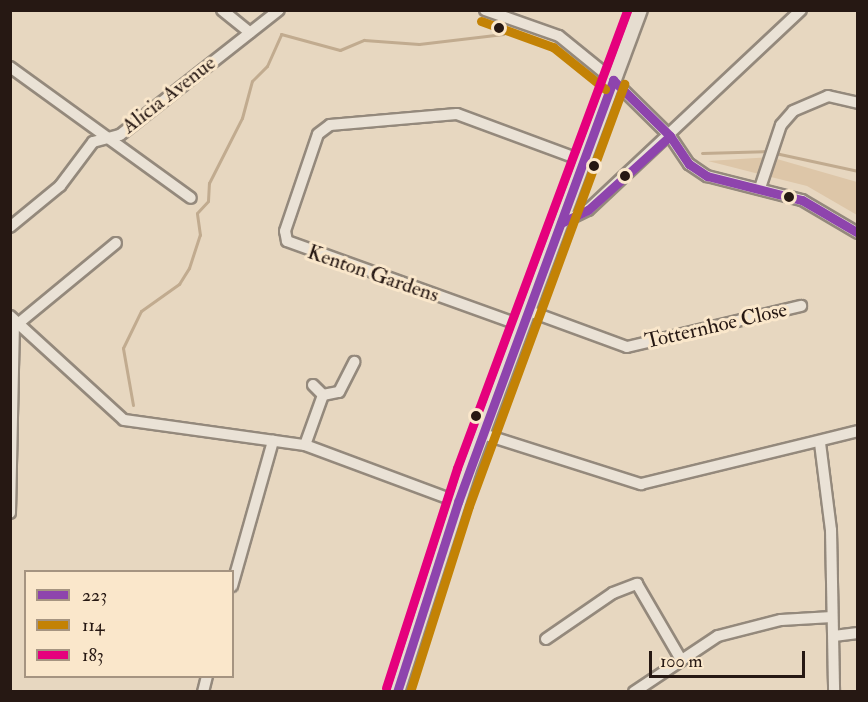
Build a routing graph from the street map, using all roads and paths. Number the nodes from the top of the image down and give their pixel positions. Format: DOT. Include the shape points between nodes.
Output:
graph roads {
  1 [pos="222,10"];
  2 [pos="279,10"];
  3 [pos="485,10"];
  4 [pos="640,10"];
  5 [pos="801,10"];
  6 [pos="250,33"];
  7 [pos="10,68"];
  8 [pos="613,80"];
  9 [pos="858,103"];
  10 [pos="670,136"];
  11 [pos="109,138"];
  12 [pos="584,161"];
  13 [pos="761,185"];
  14 [pos="191,198"];
  15 [pos="561,223"];
  16 [pos="10,227"];
  17 [pos="858,233"];
  18 [pos="116,243"];
  19 [pos="801,306"];
  20 [pos="529,311"];
  21 [pos="14,320"];
  22 [pos="524,326"];
  23 [pos="354,362"];
  24 [pos="313,385"];
  25 [pos="323,395"];
  26 [pos="11,411"];
  27 [pos="858,431"];
  28 [pos="483,434"];
  29 [pos="273,441"];
  30 [pos="820,443"];
  31 [pos="305,445"];
  32 [pos="458,502"];
  33 [pos="10,513"];
  34 [pos="234,579"];
  35 [pos="832,617"];
  36 [pos="858,633"];
  37 [pos="834,636"];
  38 [pos="546,639"];
  39 [pos="680,658"];
  40 [pos="397,692"];
  41 [pos="634,692"];
  42 [pos="834,692"];
  1 -- 6 [label="street"];
  2 -- 6 [label="street, Alicia Avenue"];
  3 -- 8 [label="street" via="559,36"];
  4 -- 8 [label="main road"];
  5 -- 10 [label="street"];
  6 -- 11 [label="street, Alicia Avenue" via="120,135"];
  7 -- 11 [label="street"];
  8 -- 10 [label="street"];
  8 -- 12 [label="main road"];
  9 -- 13 [label="street" via="828,96 801,104 784,121"];
  10 -- 13 [label="street" via="688,164 707,176"];
  10 -- 15 [label="street" via="588,210"];
  11 -- 14 [label="street"];
  11 -- 16 [label="street, Alicia Avenue" via="93,142 60,186"];
  12 -- 15 [label="main road"];
  12 -- 22 [label="street, Kenton Gardens" via="457,114 330,125 318,134 285,231 287,241"];
  13 -- 17 [label="street" via="840,218"];
  15 -- 20 [label="main road"];
  18 -- 21 [label="street"];
  19 -- 20 [label="street, Totternhoe Close" via="627,346"];
  20 -- 22 [label="main road"];
  21 -- 26 [label="street"];
  21 -- 29 [label="street" via="124,420"];
  22 -- 28 [label="main road"];
  23 -- 25 [label="street" via="339,392"];
  24 -- 25 [label="street"];
  25 -- 31 [label="street"];
  26 -- 33 [label="street"];
  27 -- 30 [label="street"];
  28 -- 30 [label="street" via="641,484"];
  28 -- 32 [label="main road"];
  29 -- 31 [label="street"];
  29 -- 34 [label="street"];
  30 -- 35 [label="street"];
  31 -- 32 [label="street"];
  32 -- 40 [label="main road"];
  35 -- 37 [label="street"];
  35 -- 39 [label="street" via="758,625 717,636"];
  36 -- 37 [label="street"];
  37 -- 42 [label="street"];
  38 -- 39 [label="street" via="613,593 637,584"];
  39 -- 41 [label="street"];
}
